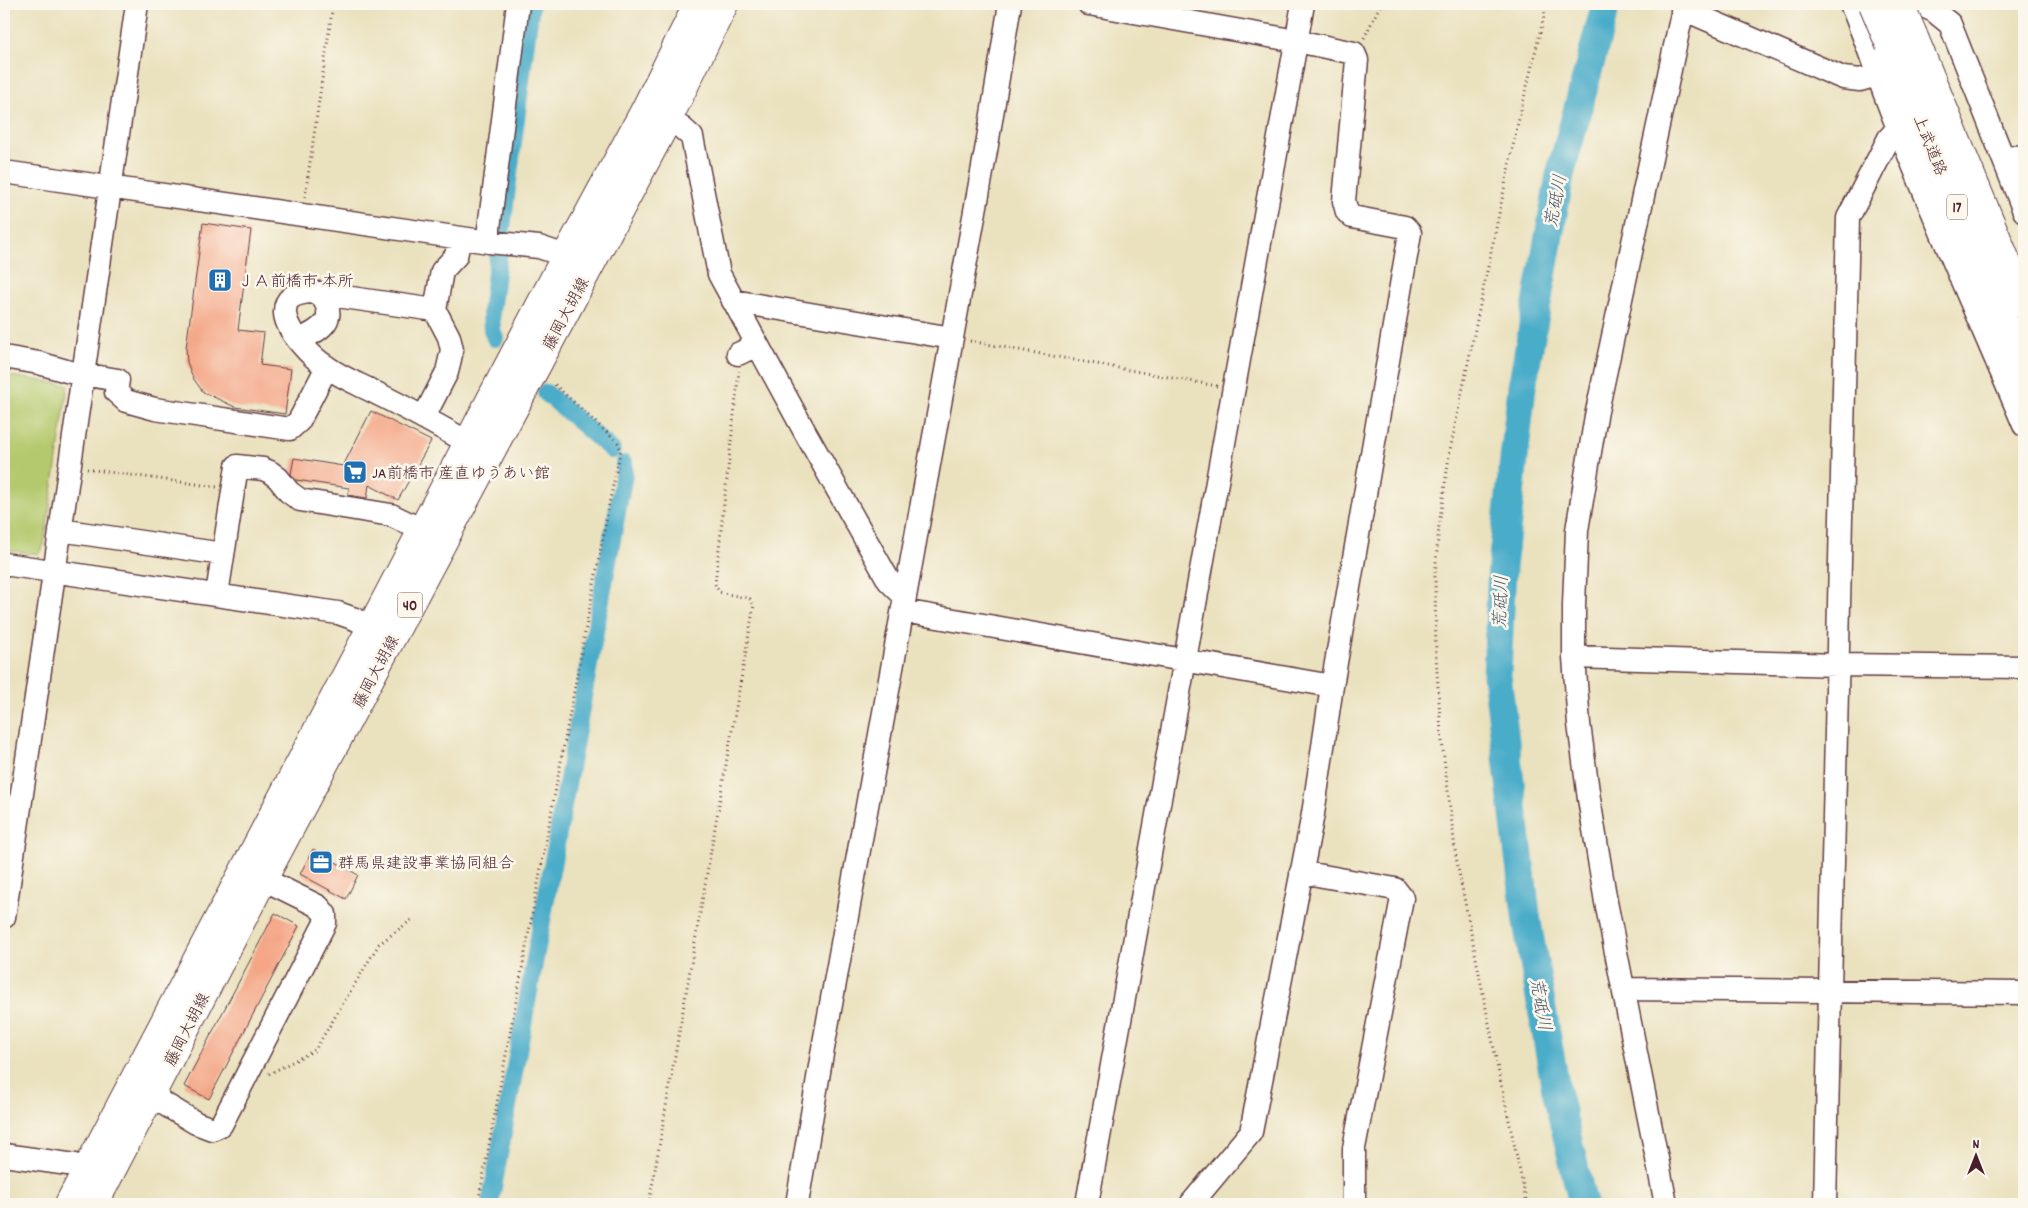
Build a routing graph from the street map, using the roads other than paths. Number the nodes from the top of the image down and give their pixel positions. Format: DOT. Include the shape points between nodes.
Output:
graph roads {
  1 [pos="137,4"];
  2 [pos="518,4"];
  3 [pos="698,4"];
  4 [pos="724,4"];
  5 [pos="1010,4"];
  6 [pos="1089,4"];
  7 [pos="1303,4"];
  8 [pos="1851,4"];
  9 [pos="1873,4"];
  10 [pos="1900,4"];
  11 [pos="1931,6"];
  12 [pos="1683,7"];
  13 [pos="1890,40"];
  14 [pos="1297,41"];
  15 [pos="1877,75"];
  16 [pos="668,119"];
  17 [pos="1898,128"];
  18 [pos="2014,156"];
  19 [pos="4,172"];
  20 [pos="110,188"];
  21 [pos="2024,211"];
  22 [pos="460,238"];
  23 [pos="496,242"];
  24 [pos="566,256"];
  25 [pos="319,293"];
  26 [pos="733,301"];
  27 [pos="2024,304"];
  28 [pos="435,310"];
  29 [pos="952,338"];
  30 [pos="299,340"];
  31 [pos="4,357"];
  32 [pos="327,368"];
  33 [pos="2024,370"];
  34 [pos="83,374"];
  35 [pos="424,417"];
  36 [pos="2024,425"];
  37 [pos="469,443"];
  38 [pos="60,530"];
  39 [pos="424,531"];
  40 [pos="223,554"];
  41 [pos="4,564"];
  42 [pos="54,571"];
  43 [pos="217,594"];
  44 [pos="904,604"];
  45 [pos="382,633"];
  46 [pos="1574,657"];
  47 [pos="1185,661"];
  48 [pos="1837,665"];
  49 [pos="2024,667"];
  50 [pos="1332,686"];
  51 [pos="1301,872"];
  52 [pos="263,879"];
  53 [pos="4,917"];
  54 [pos="1624,989"];
  55 [pos="1831,991"];
  56 [pos="2024,993"];
  57 [pos="151,1096"];
  58 [pos="4,1155"];
  59 [pos="87,1171"];
  60 [pos="69,1204"];
  61 [pos="94,1204"];
  62 [pos="797,1204"];
  63 [pos="1087,1204"];
  64 [pos="1191,1204"];
  65 [pos="1354,1204"];
  66 [pos="1666,1204"];
  67 [pos="1826,1204"];
  1 -- 20 [label="street"];
  2 -- 23 [label="street" via="489,228"];
  3 -- 24 [label="main road, 藤岡大胡線 / 40"];
  4 -- 16 [label="main road, 藤岡大胡線 / 40"];
  5 -- 29 [label="street"];
  6 -- 14 [label="street"];
  7 -- 14 [label="street"];
  8 -- 13 [label="street"];
  9 -- 13 [label="main road, 上武道路 / 17, bridge"];
  10 -- 13 [label="main road, 上武道路 / 17, bridge"];
  11 -- 13 [label="street"];
  11 -- 18 [label="street" via="1950,24"];
  12 -- 15 [label="street" via="1843,78 1860,80"];
  12 -- 46 [label="street" via="1596,416 1577,530"];
  13 -- 15 [label="street"];
  13 -- 27 [label="main road, 上武道路 / 17"];
  13 -- 33 [label="main road, 上武道路 / 17"];
  14 -- 47 [label="street"];
  14 -- 50 [label="street" via="1354,53 1357,60 1344,201 1346,212 1352,217 1406,227 1410,233"];
  15 -- 17 [label="street"];
  16 -- 26 [label="street" via="692,137 720,274"];
  16 -- 45 [label="main road, 藤岡大胡線 / 40" via="536,368"];
  17 -- 36 [label="street"];
  17 -- 48 [label="street" via="1889,138 1848,218"];
  18 -- 21 [label="street"];
  19 -- 20 [label="street"];
  20 -- 22 [label="street"];
  20 -- 34 [label="street"];
  22 -- 23 [label="street"];
  22 -- 28 [label="street" via="456,256 442,271"];
  23 -- 24 [label="street" via="539,247"];
  24 -- 37 [label="main road, 藤岡大胡線 / 40"];
  25 -- 28 [label="street"];
  25 -- 30 [label="street" via="326,302 328,314 324,325"];
  25 -- 30 [label="street" via="295,294 288,299 286,318"];
  26 -- 29 [label="street"];
  26 -- 44 [label="street" via="748,350 805,432"];
  28 -- 35 [label="street" via="452,350 447,372"];
  29 -- 44 [label="street"];
  30 -- 32 [label="street"];
  31 -- 34 [label="street"];
  32 -- 34 [label="street" via="299,421 290,429 155,409 126,400 116,392 118,380"];
  32 -- 35 [label="street"];
  34 -- 38 [label="street"];
  35 -- 37 [label="street"];
  37 -- 39 [label="main road, 藤岡大胡線 / 40"];
  38 -- 40 [label="street"];
  38 -- 42 [label="street"];
  39 -- 40 [label="street" via="391,515 300,500 278,478 263,469 237,466"];
  39 -- 45 [label="main road, 藤岡大胡線 / 40"];
  40 -- 43 [label="street"];
  41 -- 42 [label="street"];
  42 -- 43 [label="street"];
  42 -- 53 [label="street"];
  43 -- 45 [label="street" via="338,613"];
  44 -- 47 [label="street"];
  44 -- 62 [label="street"];
  45 -- 52 [label="main road, 藤岡大胡線 / 40"];
  45 -- 59 [label="main road, 藤岡大胡線 / 40"];
  46 -- 48 [label="street"];
  46 -- 54 [label="street" via="1589,799"];
  47 -- 50 [label="street"];
  47 -- 63 [label="street"];
  48 -- 49 [label="street"];
  48 -- 55 [label="street"];
  50 -- 51 [label="street"];
  51 -- 64 [label="street" via="1251,1132"];
  51 -- 65 [label="street" via="1395,889 1402,898 1354,1148"];
  52 -- 57 [label="main road, 藤岡大胡線 / 40"];
  52 -- 57 [label="street" via="318,906 325,914 325,923 221,1125 212,1129 196,1124"];
  54 -- 55 [label="street"];
  54 -- 66 [label="street"];
  55 -- 56 [label="street"];
  55 -- 67 [label="street"];
  57 -- 61 [label="main road, 藤岡大胡線 / 40"];
  58 -- 59 [label="street" via="75,1165"];
  59 -- 60 [label="main road, 藤岡大胡線 / 40"];
}
